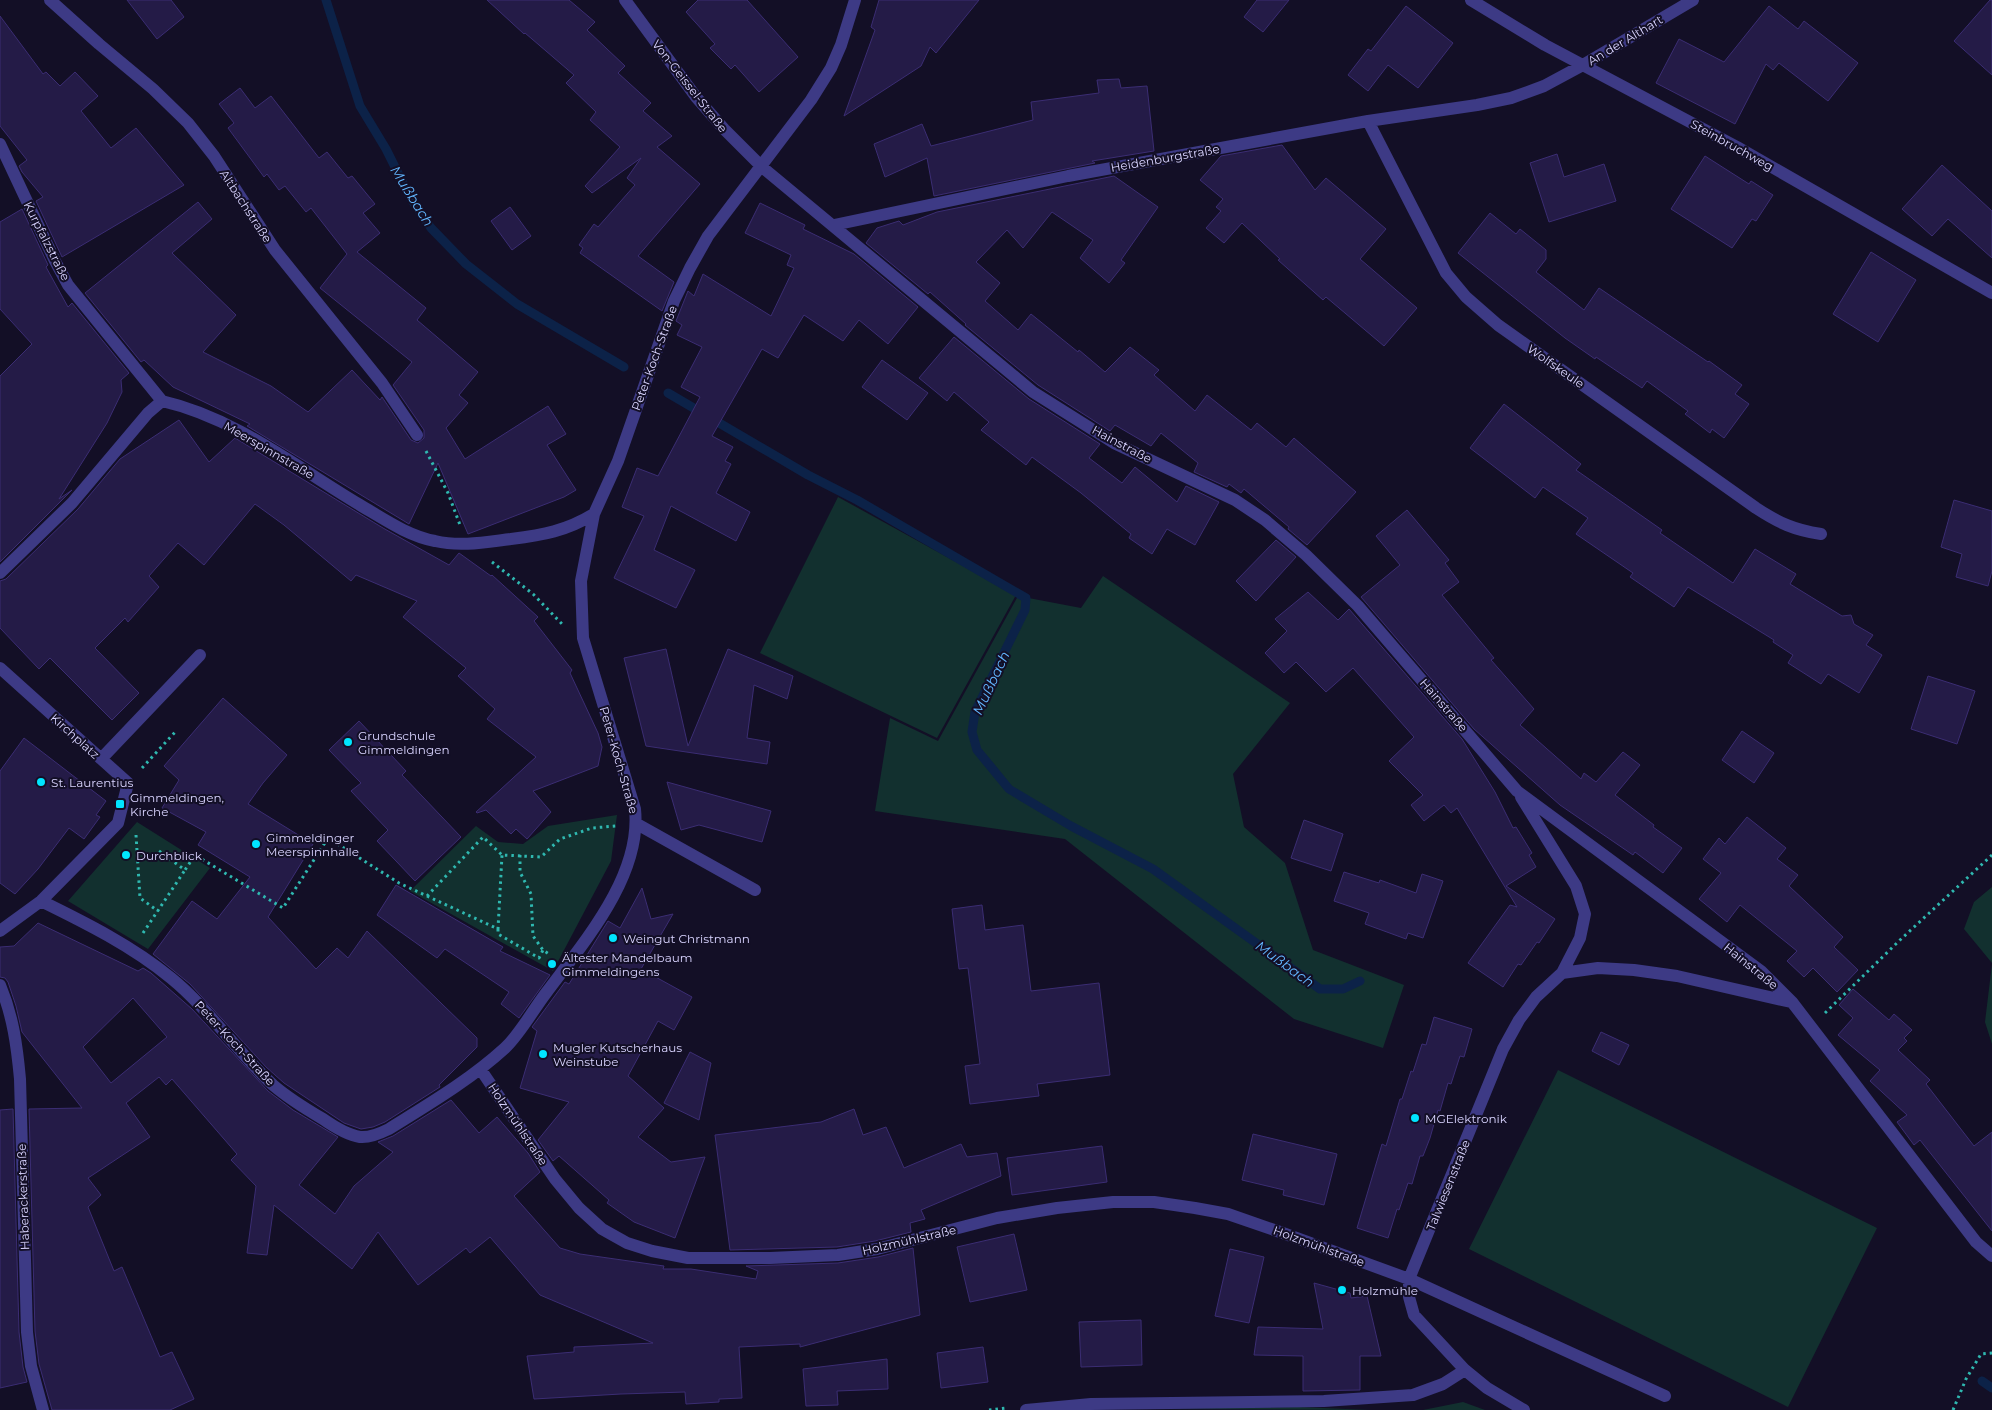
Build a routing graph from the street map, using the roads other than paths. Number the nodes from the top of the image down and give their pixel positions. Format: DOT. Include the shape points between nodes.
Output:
graph roads {
  1 [pos="50,0"];
  2 [pos="625,0"];
  3 [pos="855,0"];
  4 [pos="1471,0"];
  5 [pos="1693,0"];
  6 [pos="1583,65"];
  7 [pos="1368,121"];
  8 [pos="0,144"];
  9 [pos="762,166"];
  10 [pos="834,225"];
  11 [pos="1992,293"];
  12 [pos="162,401"];
  13 [pos="417,435"];
  14 [pos="594,514"];
  15 [pos="1821,534"];
  16 [pos="0,573"];
  17 [pos="200,655"];
  18 [pos="0,668"];
  19 [pos="101,759"];
  20 [pos="1517,791"];
  21 [pos="637,824"];
  22 [pos="755,890"];
  23 [pos="41,901"];
  24 [pos="0,932"];
  25 [pos="1562,973"];
  26 [pos="0,985"];
  27 [pos="1792,1002"];
  28 [pos="481,1070"];
  29 [pos="1992,1256"];
  30 [pos="1409,1279"];
  31 [pos="1465,1370"];
  32 [pos="1665,1396"];
  33 [pos="43,1410"];
  34 [pos="1026,1410"];
  35 [pos="1524,1410"];
  1 -- 13 [label="street, Altbachstraße" via="188,123 214,156 274,250 382,382"];
  2 -- 9 [label="street, Von-Geissel-Straße" via="696,97"];
  3 -- 9 [label="street, Peter-Koch-Straße" via="831,68"];
  4 -- 6 [label="street, Steinbruchweg"];
  5 -- 6 [label="street, An der Althart"];
  6 -- 7 [label="street, Heidenburgstraße" via="1544,86 1511,98"];
  6 -- 11 [label="street, Steinbruchweg" via="1737,147"];
  7 -- 10 [label="street, Heidenburgstraße" via="1068,176"];
  7 -- 15 [label="street, Wolfskeule" via="1446,273 1466,297 1498,325 1756,508 1777,522"];
  8 -- 12 [label="street, Kurpfalzstraße" via="54,262 68,285"];
  9 -- 10 [label="street"];
  9 -- 14 [label="street, Peter-Koch-Straße" via="708,236 674,301 618,461"];
  10 -- 20 [label="street, Hainstraße" via="1033,392 1114,443 1235,500 1265,520 1358,606"];
  12 -- 14 [label="street, Meerspinnstraße" via="229,425 405,531 435,541 468,544 559,531"];
  12 -- 16 [label="street" via="148,413 72,503"];
  14 -- 21 [label="street, Peter-Koch-Straße" via="581,581 583,638"];
  17 -- 19 [label="street"];
  18 -- 19 [label="street, Kirchplatz"];
  19 -- 23 [label="street, Kirchplatz" via="128,783 118,823"];
  20 -- 25 [label="street, Talwiesenstraße" via="1576,886 1585,914 1580,938"];
  20 -- 27 [label="street, Hainstraße" via="1761,971"];
  21 -- 22 [label="street"];
  21 -- 28 [label="street, Peter-Koch-Straße" via="622,880 608,905 507,1046"];
  23 -- 24 [label="street"];
  23 -- 28 [label="street, Peter-Koch-Straße" via="132,950 171,978 274,1086 326,1122 361,1137 390,1129"];
  25 -- 27 [label="street" via="1598,968 1677,976"];
  25 -- 30 [label="street, Talwiesenstraße" via="1536,997 1504,1049"];
  26 -- 33 [label="street, Haberackerstraße" via="16,1037 27,1332 31,1366"];
  27 -- 29 [label="street, Hainstraße" via="1976,1242"];
  28 -- 30 [label="street, Holzmühlstraße" via="555,1179 579,1208 602,1229 652,1252 688,1258 838,1255 877,1249 997,1218 1113,1202 1154,1202 1228,1214"];
  30 -- 31 [label="street, Talwiesenstraße" via="1409,1298 1414,1315"];
  30 -- 32 [label="street, Holzmühlstraße"];
  31 -- 34 [label="street" via="1443,1384 1413,1395 1324,1401 1091,1404"];
  31 -- 35 [label="street, Talwiesenstraße" via="1487,1388"];
}
